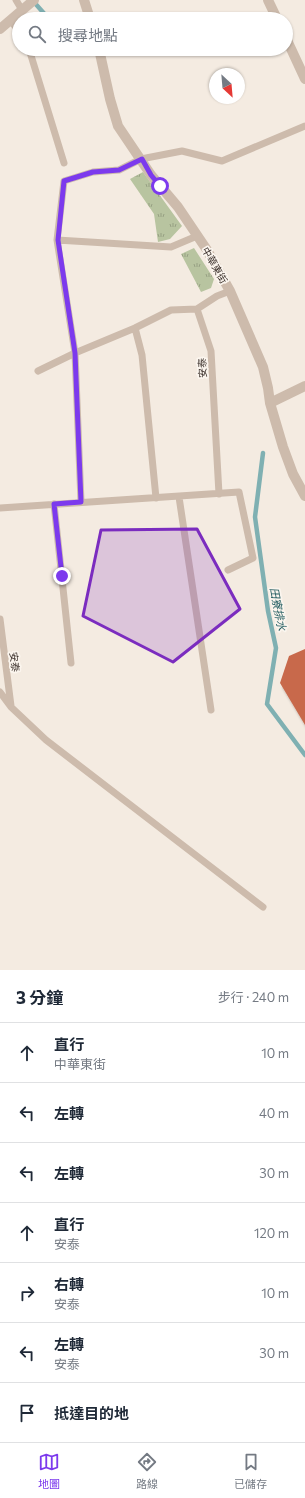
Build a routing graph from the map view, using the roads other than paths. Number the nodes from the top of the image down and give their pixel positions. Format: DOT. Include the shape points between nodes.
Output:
graph roads {
  1 [pos="16,0"];
  2 [pos="84,0"];
  3 [pos="268,0"];
  4 [pos="27,5"];
  5 [pos="19,12"];
  6 [pos="88,12"];
  7 [pos="274,12"];
  8 [pos="10,20"];
  9 [pos="12,22"];
  10 [pos="0,28"];
  11 [pos="293,53"];
  12 [pos="31,56"];
  13 [pos="101,56"];
  14 [pos="305,79"];
  15 [pos="305,126"];
  16 [pos="142,159"];
  17 [pos="64,162"];
  18 [pos="197,236"];
  19 [pos="58,240"];
  20 [pos="230,291"];
  21 [pos="197,309"];
  22 [pos="135,328"];
  23 [pos="75,353"];
  24 [pos="38,371"];
  25 [pos="305,386"];
  26 [pos="270,403"];
  27 [pos="219,494"];
  28 [pos="305,496"];
  29 [pos="179,497"];
  30 [pos="156,498"];
  31 [pos="81,502"];
  32 [pos="54,504"];
  33 [pos="0,508"];
  34 [pos="228,570"];
  35 [pos="0,619"];
  36 [pos="71,663"];
  37 [pos="0,692"];
  38 [pos="11,707"];
  39 [pos="211,710"];
  40 [pos="263,906"];
  1 -- 4 [label="lane"];
  2 -- 6 [label="street"];
  3 -- 7 [label="street"];
  4 -- 5 [label="street"];
  8 -- 9 [label="lane"];
  8 -- 10 [label="street"];
  11 -- 14 [label="street"];
  12 -- 17 [label="lane"];
  13 -- 16 [label="street, 中華東街" via="118,126"];
  15 -- 16 [label="lane" via="222,161 182,151"];
  16 -- 18 [label="street, 中華東街"];
  16 -- 19 [label="lane" via="119,170 93,172 64,181"];
  18 -- 19 [label="lane" via="171,247"];
  18 -- 20 [label="street, 中華東街"];
  19 -- 23 [label="lane"];
  20 -- 21 [label="lane"];
  20 -- 26 [label="street, 中華東街" via="262,367"];
  21 -- 22 [label="lane" via="171,310"];
  21 -- 27 [label="lane, 安泰" via="211,351"];
  22 -- 23 [label="lane"];
  22 -- 30 [label="lane" via="142,355"];
  23 -- 24 [label="lane"];
  23 -- 31 [label="lane"];
  25 -- 26 [label="street"];
  26 -- 28 [label="street, 中華東街" via="293,474"];
  27 -- 29 [label="lane"];
  27 -- 34 [label="lane" via="239,492 253,558"];
  29 -- 30 [label="lane"];
  29 -- 39 [label="lane"];
  30 -- 31 [label="lane"];
  31 -- 32 [label="lane"];
  32 -- 33 [label="lane"];
  32 -- 36 [label="lane"];
  35 -- 38 [label="lane, 安泰"];
  37 -- 38 [label="lane"];
  38 -- 40 [label="lane" via="46,740"];
}
